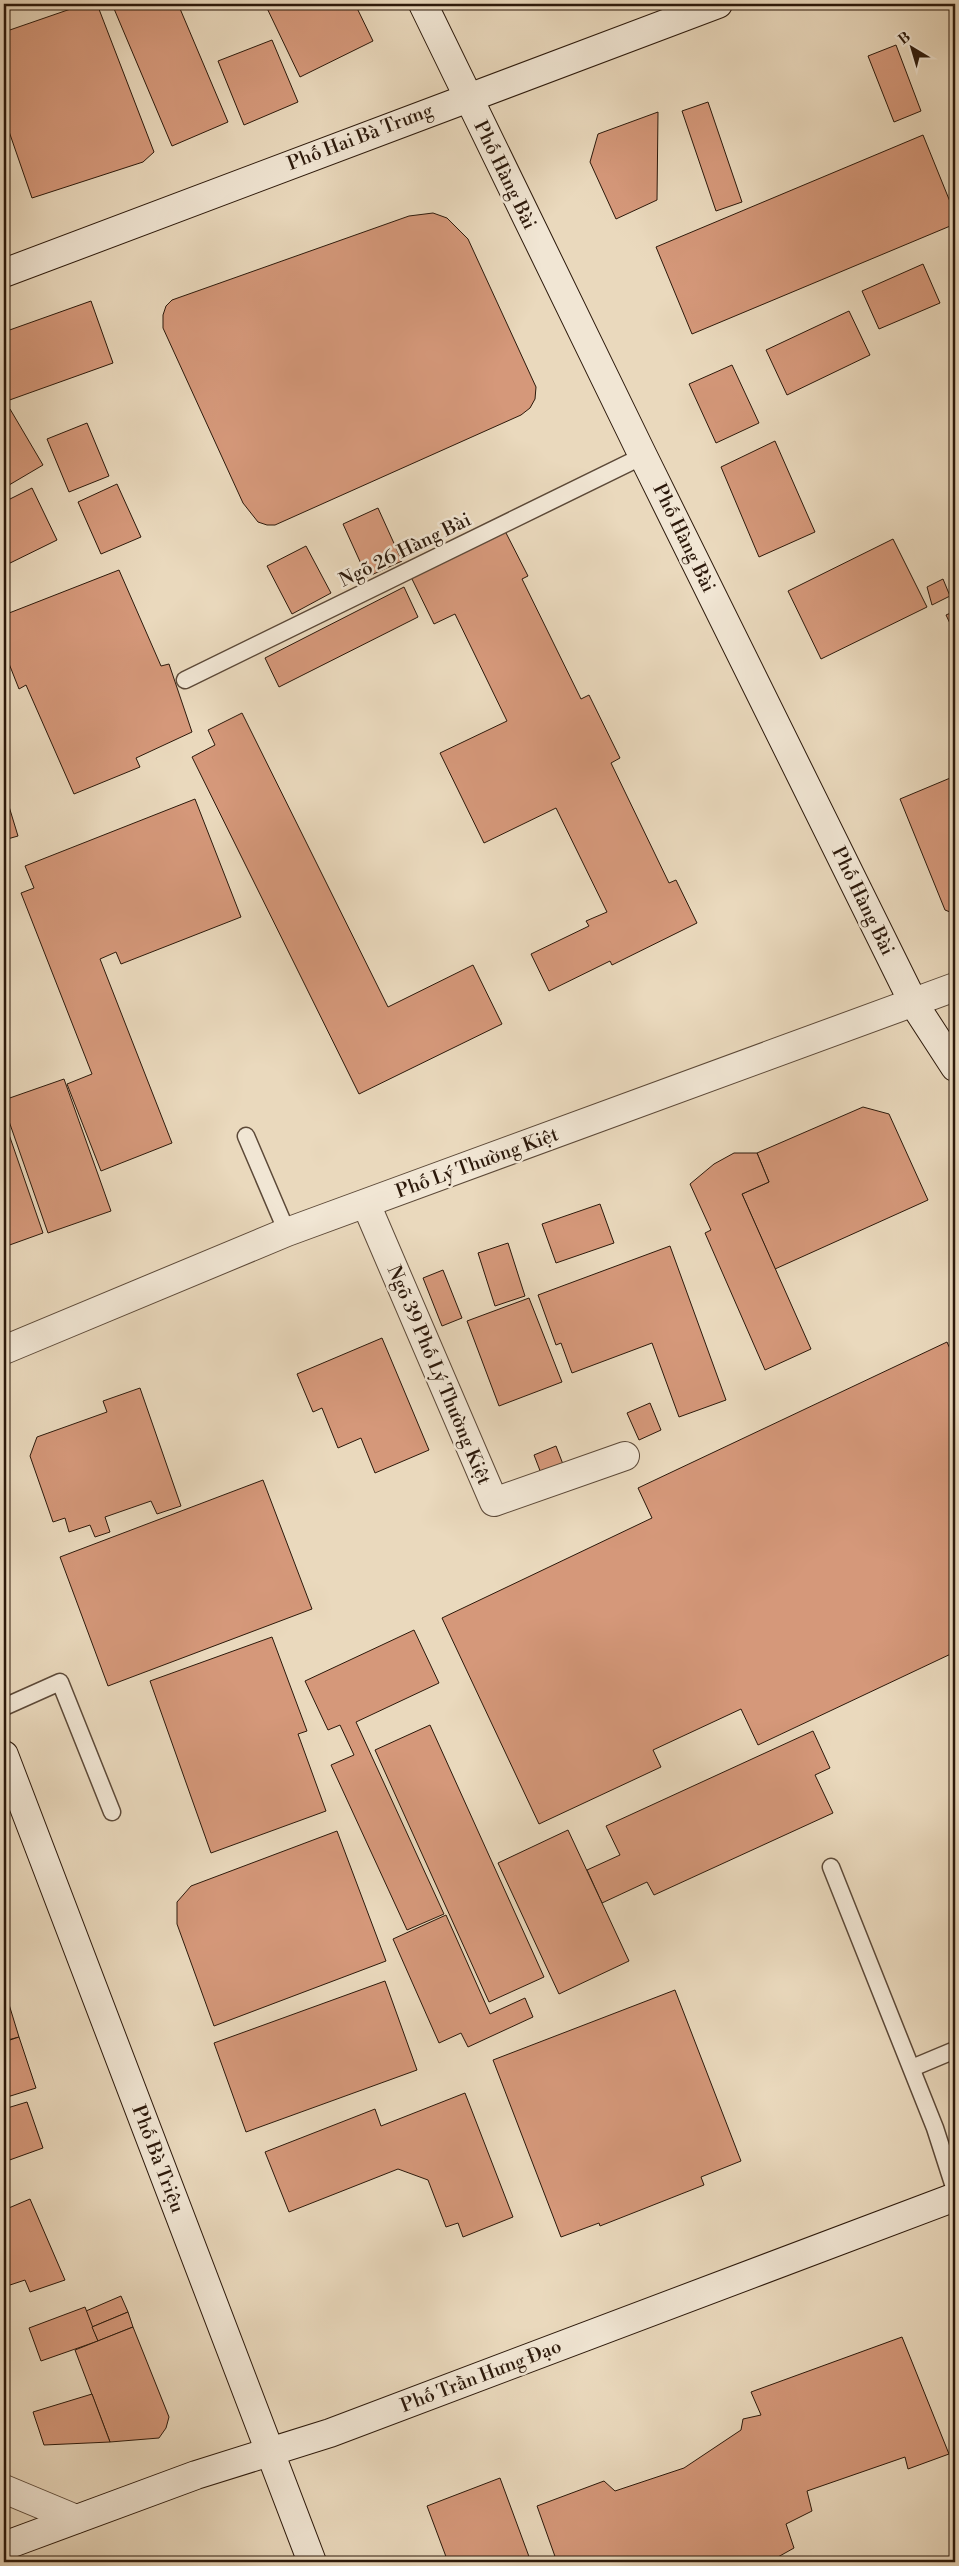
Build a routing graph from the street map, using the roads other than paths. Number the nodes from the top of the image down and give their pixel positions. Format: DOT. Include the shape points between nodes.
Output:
graph roads {
  1 [pos="423,4"];
  2 [pos="718,4"];
  3 [pos="467,97"];
  4 [pos="4,274"];
  5 [pos="643,456"];
  6 [pos="185,680"];
  7 [pos="955,987"];
  8 [pos="914,1004"];
  9 [pos="955,1066"];
  10 [pos="246,1136"];
  11 [pos="366,1204"];
  12 [pos="287,1232"];
  13 [pos="4,1350"];
  14 [pos="625,1456"];
  15 [pos="4,1707"];
  16 [pos="4,1755"];
  17 [pos="112,1812"];
  18 [pos="831,1868"];
  19 [pos="955,2050"];
  20 [pos="912,2068"];
  21 [pos="955,2190"];
  22 [pos="955,2197"];
  23 [pos="269,2451"];
  24 [pos="4,2489"];
  25 [pos="76,2519"];
  26 [pos="4,2546"];
  27 [pos="312,2562"];
  1 -- 3 [label="main road, Phố Hàng Bài"];
  2 -- 3 [label="main road, Phố Hai Bà Trưng"];
  3 -- 4 [label="main road, Phố Hai Bà Trưng"];
  3 -- 5 [label="main road, Phố Hàng Bài"];
  5 -- 6 [label="lane, Ngõ 26 Hàng Bài"];
  5 -- 8 [label="main road, Phố Hàng Bài"];
  7 -- 8 [label="main road, Phố Lý Thường Kiệt"];
  8 -- 9 [label="main road, Phố Hàng Bài"];
  8 -- 11 [label="main road, Phố Lý Thường Kiệt"];
  10 -- 12 [label="lane"];
  11 -- 12 [label="main road, Phố Lý Thường Kiệt"];
  11 -- 14 [label="main road, Ngõ 39 Phố Lý Thường Kiệt" via="494,1502"];
  12 -- 13 [label="main road, Phố Lý Thường Kiệt"];
  15 -- 17 [label="lane" via="60,1682"];
  16 -- 23 [label="main road, Phố Bà Triệu"];
  18 -- 20 [label="lane"];
  19 -- 20 [label="lane"];
  20 -- 21 [label="lane" via="936,2128"];
  22 -- 23 [label="main road, Phố Trần Hưng Đạo" via="330,2433"];
  23 -- 25 [label="main road, Phố Trần Hưng Đạo"];
  23 -- 27 [label="main road, Phố Bà Triệu"];
  24 -- 25 [label="main road"];
  25 -- 26 [label="main road, Phố Trần Hưng Đạo"];
}
